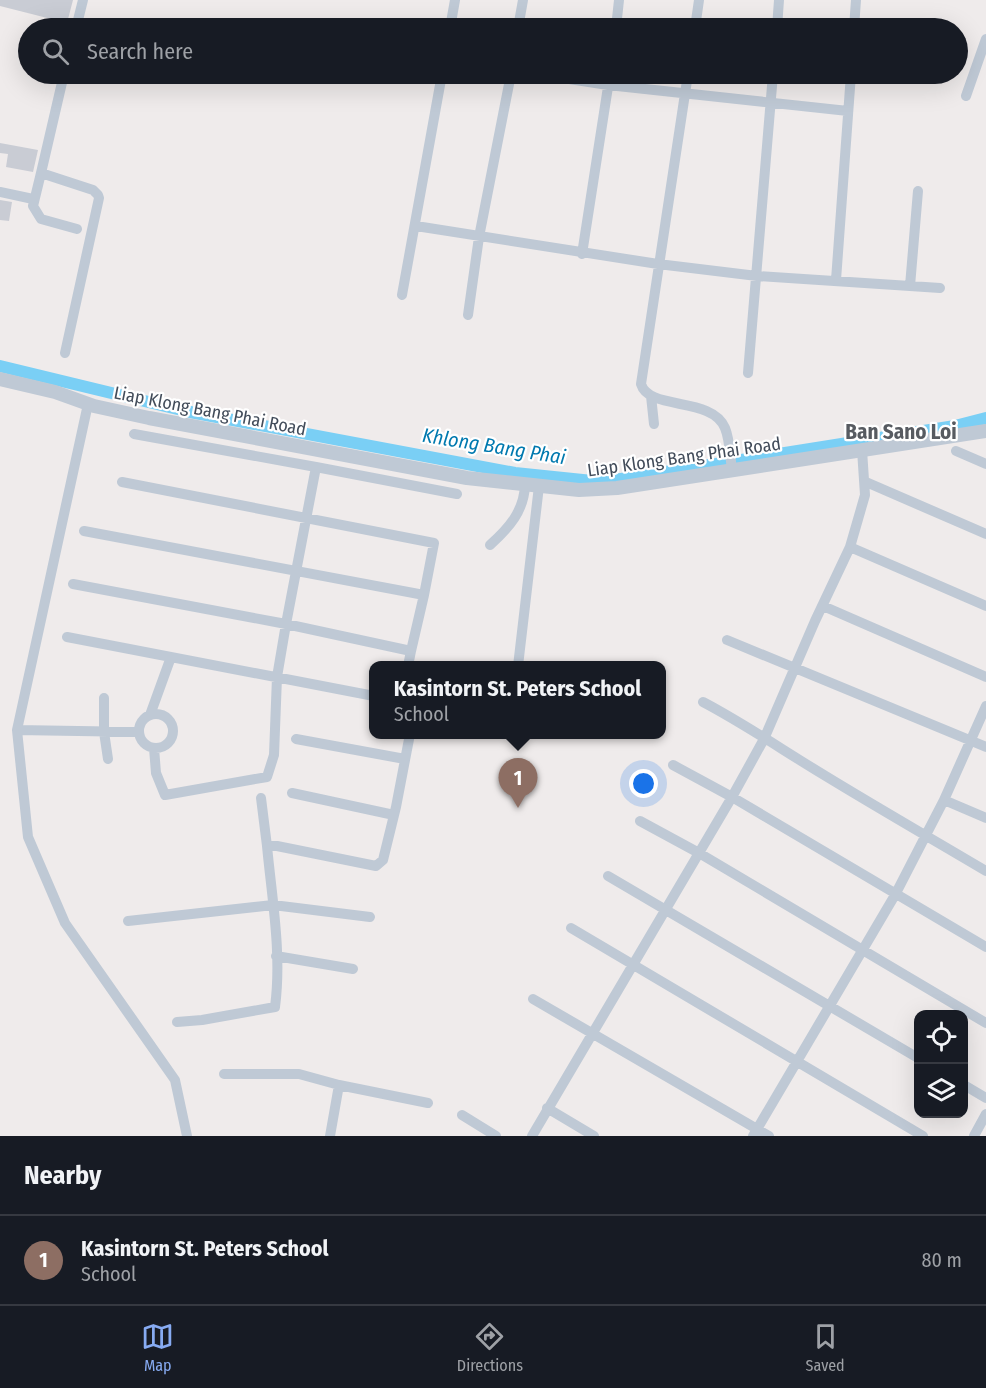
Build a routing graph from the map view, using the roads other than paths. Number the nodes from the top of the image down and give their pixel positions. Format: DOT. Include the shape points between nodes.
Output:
graph roads {
  1 [pos="83,0"];
  2 [pos="455,0"];
  3 [pos="523,0"];
  4 [pos="619,0"];
  5 [pos="699,0"];
  6 [pos="779,0"];
  7 [pos="856,0"];
  8 [pos="78,18"];
  9 [pos="452,18"];
  10 [pos="520,18"];
  11 [pos="617,18"];
  12 [pos="696,18"];
  13 [pos="778,18"];
  14 [pos="855,18"];
  15 [pos="986,39"];
  16 [pos="62,84"];
  17 [pos="440,84"];
  18 [pos="509,84"];
  19 [pos="602,84"];
  20 [pos="686,84"];
  21 [pos="772,84"];
  22 [pos="850,84"];
  23 [pos="608,85"];
  24 [pos="685,94"];
  25 [pos="966,96"];
  26 [pos="771,104"];
  27 [pos="848,111"];
  28 [pos="41,173"];
  29 [pos="918,191"];
  30 [pos="0,192"];
  31 [pos="33,199"];
  32 [pos="416,226"];
  33 [pos="77,229"];
  34 [pos="479,237"];
  35 [pos="582,254"];
  36 [pos="658,264"];
  37 [pos="757,276"];
  38 [pos="836,280"];
  39 [pos="910,286"];
  40 [pos="940,288"];
  41 [pos="402,295"];
  42 [pos="468,315"];
  43 [pos="65,353"];
  44 [pos="748,373"];
  45 [pos="0,379"];
  46 [pos="651,396"];
  47 [pos="88,404"];
  48 [pos="654,424"];
  49 [pos="986,431"];
  50 [pos="134,434"];
  51 [pos="862,450"];
  52 [pos="956,451"];
  53 [pos="986,464"];
  54 [pos="316,466"];
  55 [pos="732,467"];
  56 [pos="122,482"];
  57 [pos="866,482"];
  58 [pos="532,485"];
  59 [pos="458,494"];
  60 [pos="307,519"];
  61 [pos="84,531"];
  62 [pos="986,534"];
  63 [pos="490,545"];
  64 [pos="850,547"];
  65 [pos="298,571"];
  66 [pos="73,584"];
  67 [pos="424,596"];
  68 [pos="823,606"];
  69 [pos="986,606"];
  70 [pos="286,624"];
  71 [pos="67,637"];
  72 [pos="727,640"];
  73 [pos="411,651"];
  74 [pos="171,657"];
  75 [pos="409,661"];
  76 [pos="518,661"];
  77 [pos="796,668"];
  78 [pos="277,677"];
  79 [pos="986,677"];
  80 [pos="369,695"];
  81 [pos="104,698"];
  82 [pos="703,702"];
  83 [pos="986,706"];
  84 [pos="150,715"];
  85 [pos="17,730"];
  86 [pos="104,732"];
  87 [pos="138,732"];
  88 [pos="296,739"];
  89 [pos="409,739"];
  90 [pos="764,739"];
  91 [pos="970,741"];
  92 [pos="986,747"];
  93 [pos="154,748"];
  94 [pos="108,759"];
  95 [pos="405,759"];
  96 [pos="673,765"];
  97 [pos="292,793"];
  98 [pos="732,797"];
  99 [pos="261,798"];
  100 [pos="944,800"];
  101 [pos="394,815"];
  102 [pos="986,818"];
  103 [pos="640,820"];
  104 [pos="927,836"];
  105 [pos="267,846"];
  106 [pos="699,853"];
  107 [pos="986,871"];
  108 [pos="608,876"];
  109 [pos="896,895"];
  110 [pos="273,905"];
  111 [pos="664,909"];
  112 [pos="370,917"];
  113 [pos="128,921"];
  114 [pos="571,928"];
  115 [pos="986,947"];
  116 [pos="862,951"];
  117 [pos="276,956"];
  118 [pos="634,965"];
  119 [pos="353,969"];
  120 [pos="533,999"];
  121 [pos="830,1006"];
  122 [pos="177,1022"];
  123 [pos="986,1023"];
  124 [pos="594,1034"];
  125 [pos="914,1056"];
  126 [pos="797,1062"];
  127 [pos="224,1074"];
  128 [pos="339,1085"];
  129 [pos="968,1088"];
  130 [pos="986,1098"];
  131 [pos="428,1103"];
  132 [pos="547,1108"];
  133 [pos="986,1114"];
  134 [pos="462,1115"];
  135 [pos="755,1132"];
  136 [pos="187,1136"];
  137 [pos="330,1136"];
  138 [pos="496,1136"];
  139 [pos="532,1136"];
  140 [pos="594,1136"];
  141 [pos="769,1136"];
  142 [pos="923,1136"];
  143 [pos="974,1136"];
  1 -- 8 [label="street"];
  2 -- 9 [label="street"];
  3 -- 10 [label="street"];
  4 -- 11 [label="street"];
  5 -- 12 [label="street"];
  6 -- 13 [label="street"];
  7 -- 14 [label="street"];
  15 -- 25 [label="street"];
  16 -- 28 [label="street"];
  17 -- 32 [label="street"];
  18 -- 34 [label="street"];
  19 -- 23 [label="street"];
  20 -- 24 [label="street"];
  21 -- 26 [label="street"];
  22 -- 27 [label="street"];
  23 -- 24 [label="street"];
  23 -- 35 [label="street"];
  24 -- 26 [label="street"];
  24 -- 36 [label="street"];
  26 -- 27 [label="street"];
  26 -- 37 [label="street"];
  27 -- 38 [label="street"];
  28 -- 31 [label="street"];
  28 -- 43 [label="street" via="93,190 99,198"];
  29 -- 39 [label="street"];
  30 -- 31 [label="street"];
  31 -- 33 [label="street" via="40,219"];
  32 -- 34 [label="street"];
  32 -- 41 [label="street"];
  34 -- 35 [label="street"];
  34 -- 42 [label="street"];
  35 -- 36 [label="street"];
  36 -- 37 [label="street"];
  36 -- 46 [label="street" via="641,381"];
  37 -- 38 [label="street"];
  37 -- 44 [label="street"];
  38 -- 39 [label="street"];
  39 -- 40 [label="street"];
  45 -- 47 [label="street, Liap Klong Bang Phai Road"];
  46 -- 48 [label="street"];
  46 -- 55 [label="street" via="714,414 725,427"];
  47 -- 58 [label="street, Liap Klong Bang Phai Road" via="456,476"];
  47 -- 85 [label="street"];
  49 -- 51 [label="street, Liap Klong Bang Phai Road"];
  50 -- 54 [label="street"];
  51 -- 55 [label="street, Liap Klong Bang Phai Road"];
  51 -- 57 [label="street"];
  52 -- 53 [label="street"];
  54 -- 59 [label="street"];
  54 -- 60 [label="street"];
  55 -- 58 [label="street, Liap Klong Bang Phai Road" via="597,490"];
  56 -- 60 [label="street"];
  57 -- 62 [label="street"];
  57 -- 64 [label="street" via="866,495"];
  58 -- 63 [label="street" via="520,512"];
  58 -- 76 [label="street"];
  60 -- 65 [label="street"];
  60 -- 67 [label="street" via="434,543"];
  61 -- 65 [label="street"];
  64 -- 68 [label="street"];
  64 -- 69 [label="street"];
  65 -- 67 [label="street"];
  65 -- 70 [label="street"];
  66 -- 70 [label="street"];
  67 -- 73 [label="street"];
  68 -- 77 [label="street"];
  68 -- 79 [label="street"];
  70 -- 73 [label="street"];
  70 -- 78 [label="street"];
  71 -- 74 [label="street"];
  72 -- 77 [label="street"];
  73 -- 75 [label="street"];
  74 -- 78 [label="street"];
  74 -- 84 [label="street"];
  77 -- 90 [label="street"];
  77 -- 91 [label="street"];
  78 -- 80 [label="street"];
  78 -- 93 [label="street" via="274,755 267,777 165,795 156,773"];
  81 -- 86 [label="street"];
  82 -- 90 [label="street"];
  83 -- 91 [label="street"];
  84 -- 87 [label="street" via="142,721"];
  84 -- 93 [label="street" via="166,718 173,731 165,746"];
  85 -- 86 [label="street"];
  85 -- 136 [label="street" via="28,837 65,923 175,1080"];
  86 -- 87 [label="street"];
  86 -- 94 [label="street"];
  87 -- 93 [label="street" via="143,743"];
  88 -- 95 [label="street"];
  89 -- 95 [label="street"];
  90 -- 98 [label="street"];
  90 -- 104 [label="street"];
  91 -- 92 [label="street"];
  91 -- 100 [label="street"];
  95 -- 101 [label="street"];
  96 -- 98 [label="street"];
  97 -- 101 [label="street"];
  98 -- 106 [label="street"];
  98 -- 109 [label="street"];
  99 -- 105 [label="street"];
  100 -- 102 [label="street"];
  100 -- 104 [label="street"];
  101 -- 105 [label="street" via="383,860 376,866"];
  103 -- 106 [label="street"];
  104 -- 107 [label="street"];
  104 -- 109 [label="street"];
  105 -- 110 [label="street"];
  106 -- 111 [label="street"];
  106 -- 116 [label="street"];
  108 -- 111 [label="street"];
  109 -- 115 [label="street"];
  109 -- 116 [label="street"];
  110 -- 112 [label="street"];
  110 -- 113 [label="street"];
  110 -- 117 [label="street"];
  111 -- 118 [label="street"];
  111 -- 121 [label="street"];
  114 -- 118 [label="street"];
  116 -- 121 [label="street"];
  116 -- 123 [label="street"];
  117 -- 119 [label="street"];
  117 -- 122 [label="street" via="275,1007"];
  118 -- 124 [label="street"];
  118 -- 126 [label="street"];
  120 -- 124 [label="street"];
  121 -- 125 [label="street"];
  121 -- 126 [label="street"];
  124 -- 132 [label="street"];
  124 -- 135 [label="street"];
  126 -- 135 [label="street"];
  126 -- 142 [label="street"];
  127 -- 128 [label="street" via="299,1074"];
  128 -- 131 [label="street"];
  128 -- 137 [label="street"];
  129 -- 130 [label="street"];
  132 -- 139 [label="street"];
  132 -- 140 [label="street"];
  133 -- 143 [label="street"];
  134 -- 138 [label="street"];
  135 -- 141 [label="street"];
}
